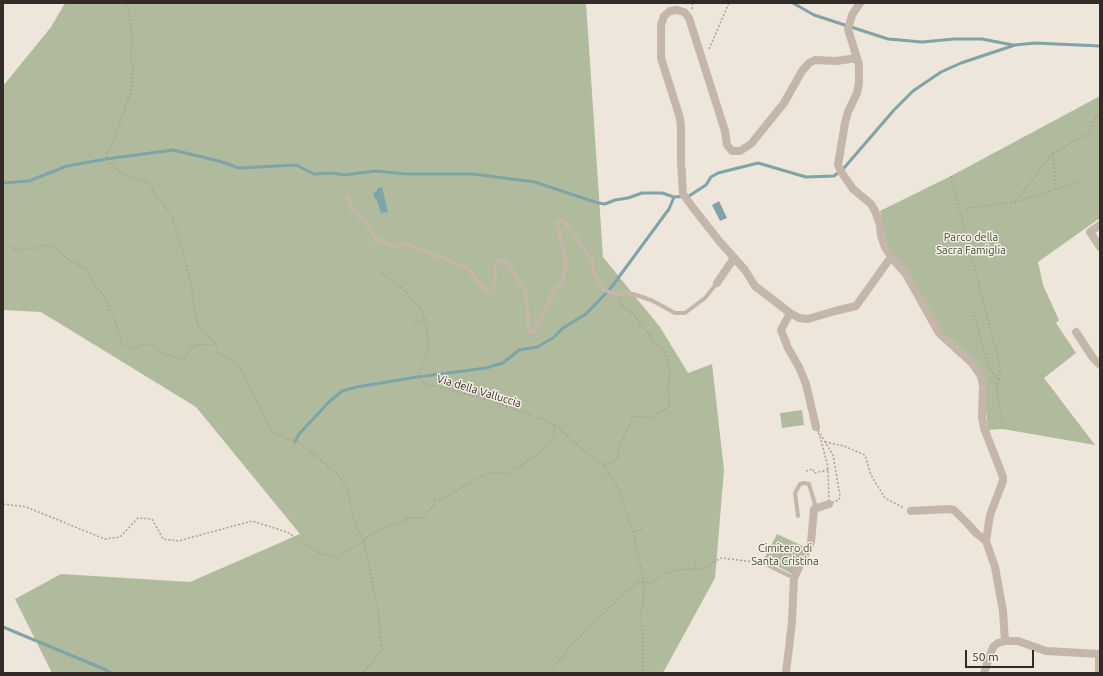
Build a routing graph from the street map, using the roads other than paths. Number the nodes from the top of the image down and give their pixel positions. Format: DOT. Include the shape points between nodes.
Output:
graph roads {
  1 [pos="860,3"];
  2 [pos="857,58"];
  3 [pos="348,198"];
  4 [pos="1100,225"];
  5 [pos="1100,247"];
  6 [pos="891,257"];
  7 [pos="734,258"];
  8 [pos="717,283"];
  9 [pos="790,313"];
  10 [pos="1076,332"];
  11 [pos="1100,365"];
  12 [pos="816,427"];
  13 [pos="829,504"];
  14 [pos="814,509"];
  15 [pos="911,511"];
  16 [pos="798,516"];
  17 [pos="986,541"];
  18 [pos="761,562"];
  19 [pos="794,578"];
  20 [pos="1005,641"];
  21 [pos="1100,654"];
  22 [pos="786,673"];
  23 [pos="984,673"];
  24 [pos="1099,673"];
  1 -- 2 [label="street" via="849,26"];
  2 -- 6 [label="street" via="859,83 848,112 838,162 840,170 853,189 875,211 881,236"];
  2 -- 7 [label="street" via="815,60 809,63 776,114 751,144 732,151 727,145 689,18 684,12 677,10 670,11 664,16 661,25 661,58 680,118 683,194"];
  3 -- 8 [label="lane" via="352,210 366,223 376,239 395,246 407,244 468,268 488,293 493,291 494,268 499,260 506,262 525,291 529,332 535,331 552,294 562,283 566,263 557,224 559,220 565,222 592,260 595,276 602,289 612,293 633,294 675,313 685,313 705,298"];
  4 -- 5 [label="street" via="1090,232"];
  6 -- 9 [label="street" via="856,306 808,319"];
  6 -- 17 [label="street" via="906,274 939,333 972,363 981,376 984,428 1003,477 990,515"];
  7 -- 8 [label="street"];
  7 -- 9 [label="street" via="755,286"];
  9 -- 12 [label="street" via="781,330 806,384"];
  10 -- 11 [label="street" via="1092,358"];
  13 -- 14 [label="street"];
  14 -- 16 [label="lane" via="809,484 800,484 795,493"];
  14 -- 19 [label="street" via="811,542"];
  15 -- 17 [label="street" via="948,508 954,510"];
  17 -- 20 [label="street" via="995,567 1003,611"];
  18 -- 19 [label="lane"];
  19 -- 22 [label="street"];
  20 -- 21 [label="street" via="1018,641 1046,651"];
  20 -- 23 [label="street" via="993,647"];
  21 -- 24 [label="street"];
}
